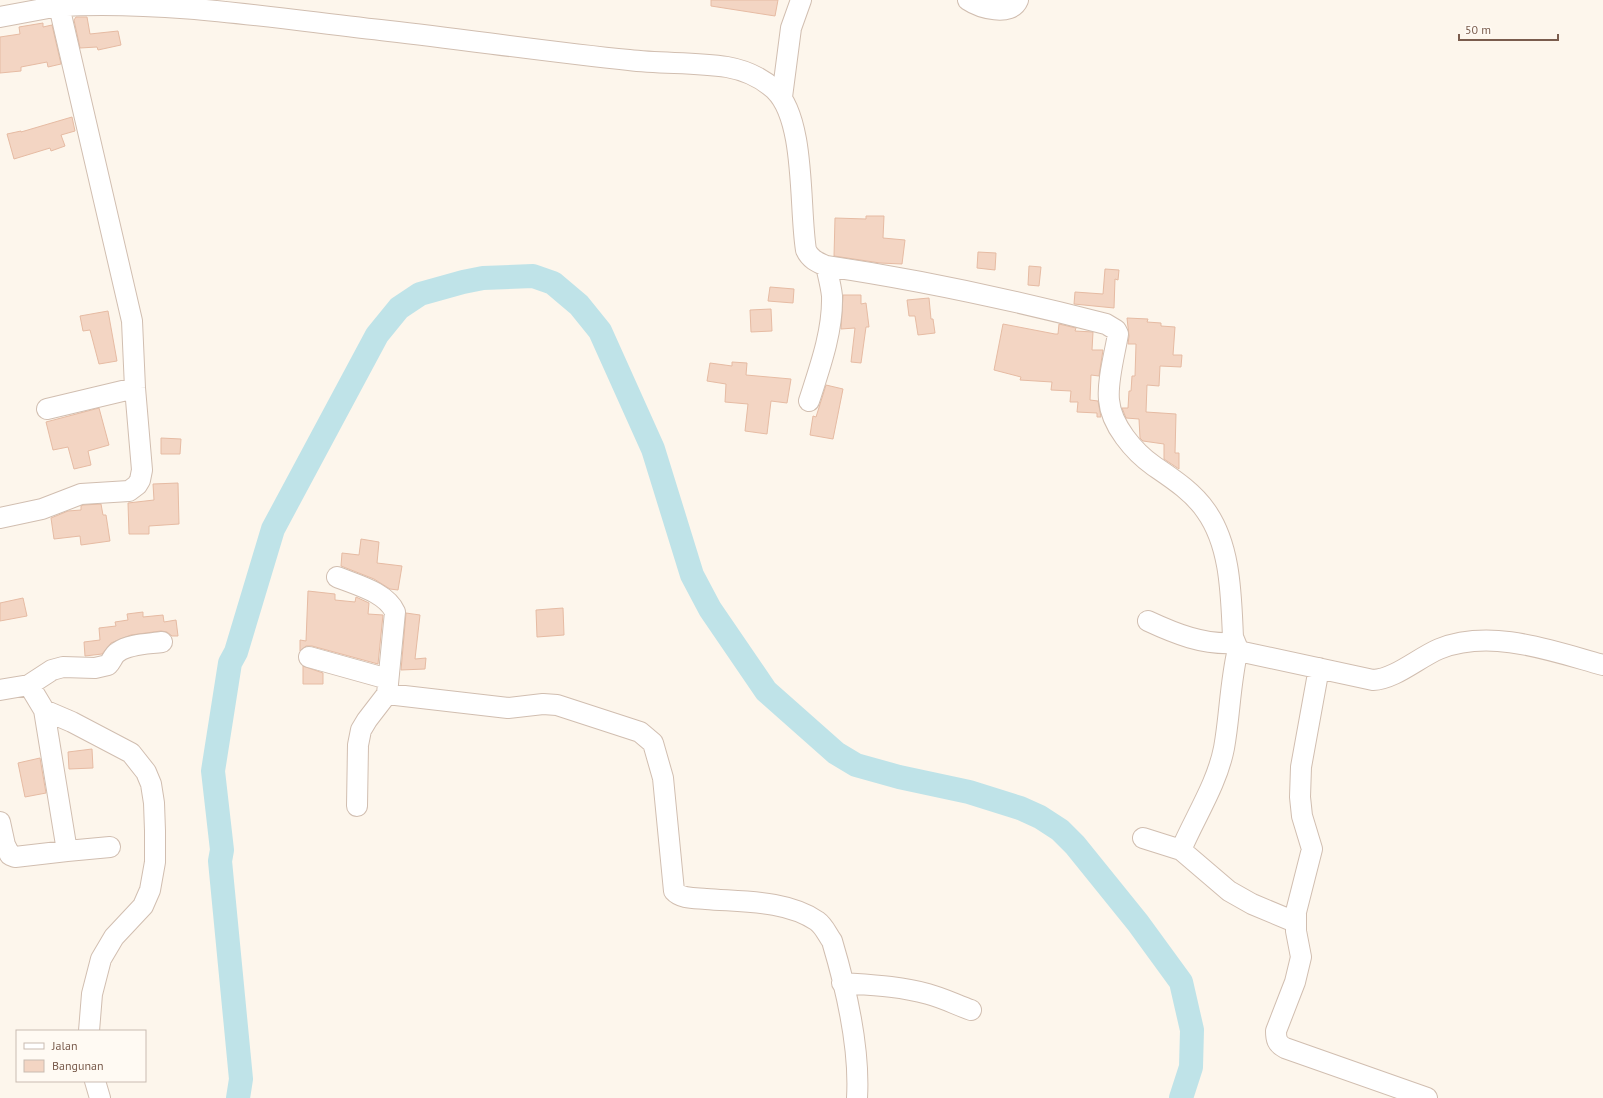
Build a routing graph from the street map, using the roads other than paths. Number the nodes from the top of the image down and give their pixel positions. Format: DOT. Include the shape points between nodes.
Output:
graph roads {
  1 [pos="801,0"];
  2 [pos="968,0"];
  3 [pos="1018,0"];
  4 [pos="58,3"];
  5 [pos="0,17"];
  6 [pos="782,97"];
  7 [pos="826,266"];
  8 [pos="134,388"];
  9 [pos="809,401"];
  10 [pos="47,409"];
  11 [pos="0,518"];
  12 [pos="337,577"];
  13 [pos="1148,621"];
  14 [pos="162,642"];
  15 [pos="1236,646"];
  16 [pos="309,658"];
  17 [pos="1603,665"];
  18 [pos="1319,668"];
  19 [pos="29,685"];
  20 [pos="388,687"];
  21 [pos="0,690"];
  22 [pos="44,710"];
  23 [pos="357,806"];
  24 [pos="0,822"];
  25 [pos="1143,838"];
  26 [pos="110,847"];
  27 [pos="1181,850"];
  28 [pos="67,851"];
  29 [pos="1295,922"];
  30 [pos="842,983"];
  31 [pos="971,1010"];
  32 [pos="89,1030"];
  33 [pos="95,1082"];
  34 [pos="100,1098"];
  35 [pos="857,1098"];
  36 [pos="1427,1098"];
  1 -- 6 [label="street" via="791,28"];
  2 -- 3 [label="street" via="991,9 1010,9"];
  4 -- 5 [label="street"];
  4 -- 6 [label="street" via="198,7 630,60 726,67 750,74 765,82"];
  4 -- 8 [label="street" via="132,321"];
  6 -- 7 [label="street" via="796,147 806,250 816,262"];
  7 -- 9 [label="street" via="832,294 829,330"];
  7 -- 15 [label="street" via="920,281 1021,302 1106,324 1116,330 1118,334 1108,392 1111,412 1128,441 1192,495 1206,511 1215,527 1226,562"];
  8 -- 10 [label="street"];
  8 -- 11 [label="street" via="142,470 136,486 129,491 118,493 81,494 42,509"];
  12 -- 20 [label="street" via="371,591 393,606 396,619"];
  13 -- 15 [label="street" via="1189,638"];
  14 -- 19 [label="street" via="120,651 108,665 52,670"];
  15 -- 18 [label="street" via="1243,652"];
  15 -- 27 [label="street" via="1224,748"];
  16 -- 20 [label="street"];
  17 -- 18 [label="street" via="1545,649 1472,641 1447,646 1378,680"];
  18 -- 29 [label="street" via="1304,746 1300,789 1302,816 1312,849"];
  19 -- 21 [label="street"];
  19 -- 22 [label="street"];
  20 -- 23 [label="street" via="361,730 356,766"];
  20 -- 30 [label="street" via="508,708 557,705 640,732 653,743 663,778 674,891 677,895 779,906 803,914 824,928 832,941"];
  22 -- 28 [label="street"];
  22 -- 32 [label="street" via="131,753 146,772 154,803 154,862 150,890 143,906 114,936 101,959 92,994"];
  24 -- 28 [label="street" via="10,855 15,857"];
  25 -- 27 [label="street"];
  26 -- 28 [label="street"];
  27 -- 29 [label="street" via="1230,891 1252,904"];
  29 -- 36 [label="street" via="1301,957 1295,982 1276,1031 1276,1039 1280,1045"];
  30 -- 31 [label="street" via="913,990"];
  30 -- 35 [label="street" via="856,1054"];
  33 -- 34 [label="street"];
}
